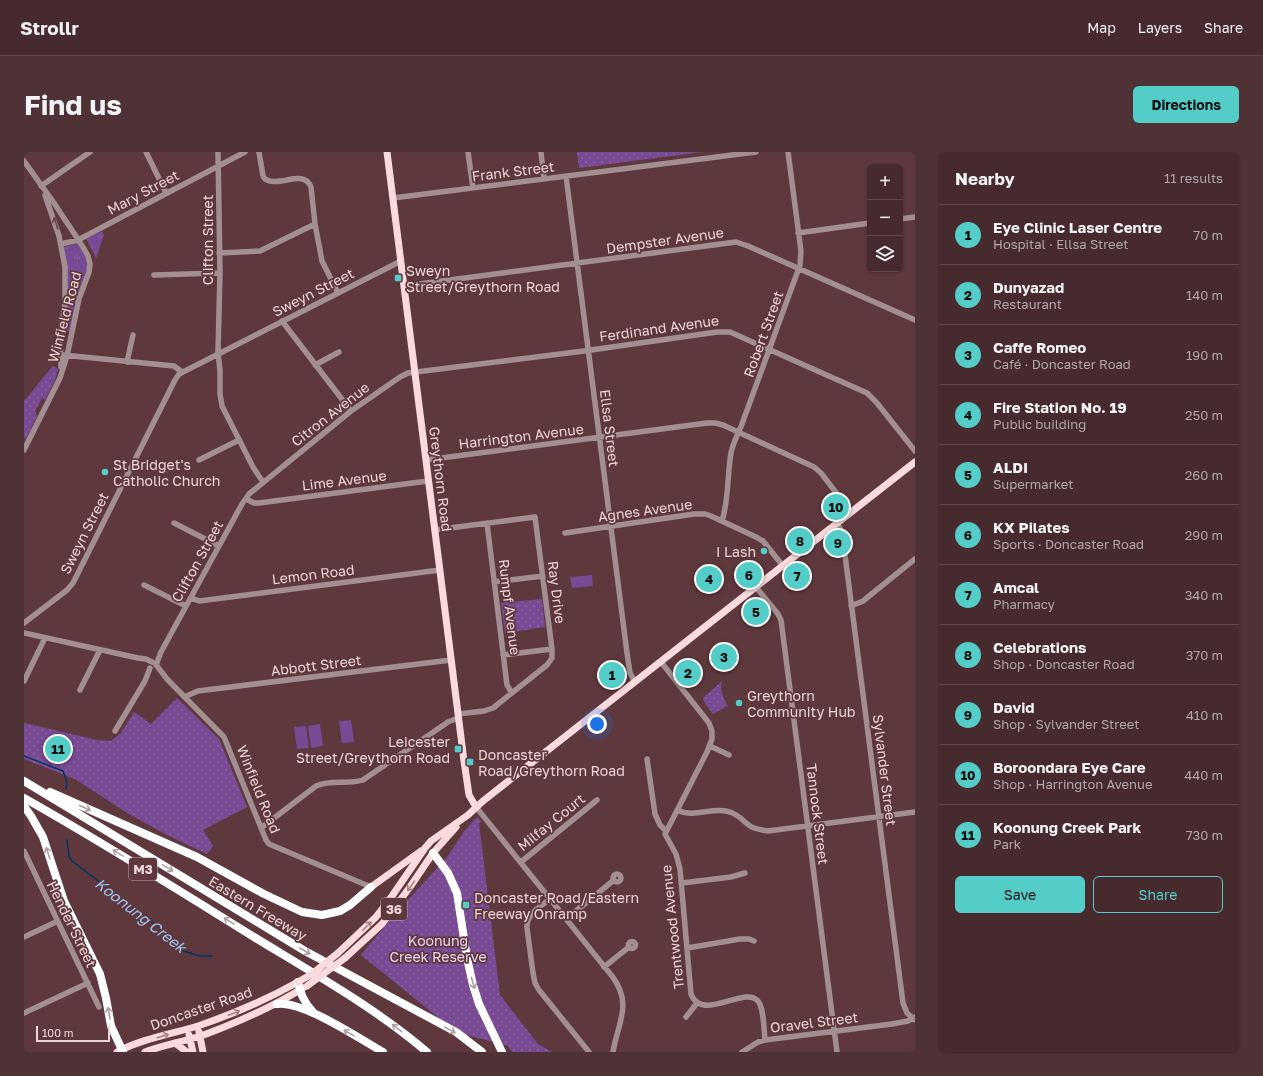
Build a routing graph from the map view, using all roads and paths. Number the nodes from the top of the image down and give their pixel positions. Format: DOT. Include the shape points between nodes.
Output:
graph roads {
  1 [pos="90,152"];
  2 [pos="146,152"];
  3 [pos="218,152"];
  4 [pos="245,152"];
  5 [pos="259,152"];
  6 [pos="387,152"];
  7 [pos="468,152"];
  8 [pos="541,152"];
  9 [pos="756,152"];
  10 [pos="788,152"];
  11 [pos="24,161"];
  12 [pos="219,165"];
  13 [pos="566,176"];
  14 [pos="544,179"];
  15 [pos="41,186"];
  16 [pos="472,188"];
  17 [pos="166,193"];
  18 [pos="393,198"];
  19 [pos="915,218"];
  20 [pos="903,219"];
  21 [pos="867,223"];
  22 [pos="316,224"];
  23 [pos="798,232"];
  24 [pos="78,240"];
  25 [pos="61,244"];
  26 [pos="219,253"];
  27 [pos="401,261"];
  28 [pos="578,264"];
  29 [pos="799,268"];
  30 [pos="220,273"];
  31 [pos="154,275"];
  32 [pos="404,286"];
  33 [pos="338,293"];
  34 [pos="915,320"];
  35 [pos="282,321"];
  36 [pos="133,335"];
  37 [pos="770,349"];
  38 [pos="588,350"];
  39 [pos="339,352"];
  40 [pos="219,353"];
  41 [pos="64,355"];
  42 [pos="127,362"];
  43 [pos="315,365"];
  44 [pos="182,372"];
  45 [pos="415,372"];
  46 [pos="351,411"];
  47 [pos="739,432"];
  48 [pos="599,438"];
  49 [pos="239,440"];
  50 [pos="24,450"];
  51 [pos="915,451"];
  52 [pos="199,460"];
  53 [pos="426,460"];
  54 [pos="915,462"];
  55 [pos="428,482"];
  56 [pos="261,484"];
  57 [pos="248,497"];
  58 [pos="851,512"];
  59 [pos="722,521"];
  60 [pos="837,522"];
  61 [pos="174,523"];
  62 [pos="487,523"];
  63 [pos="611,526"];
  64 [pos="434,530"];
  65 [pos="565,533"];
  66 [pos="219,546"];
  67 [pos="915,559"];
  68 [pos="782,566"];
  69 [pos="440,570"];
  70 [pos="543,576"];
  71 [pos="494,582"];
  72 [pos="144,585"];
  73 [pos="756,587"];
  74 [pos="191,598"];
  75 [pos="186,606"];
  76 [pos="852,606"];
  77 [pos="24,623"];
  78 [pos="24,633"];
  79 [pos="45,638"];
  80 [pos="552,649"];
  81 [pos="100,650"];
  82 [pos="503,655"];
  83 [pos="451,660"];
  84 [pos="661,662"];
  85 [pos="153,666"];
  86 [pos="24,681"];
  87 [pos="636,682"];
  88 [pos="80,690"];
  89 [pos="512,693"];
  90 [pos="184,697"];
  91 [pos="458,716"];
  92 [pos="116,731"];
  93 [pos="710,746"];
  94 [pos="729,755"];
  95 [pos="647,759"];
  96 [pos="24,780"];
  97 [pos="24,798"];
  98 [pos="597,800"];
  99 [pos="24,806"];
  100 [pos="476,807"];
  101 [pos="677,810"];
  102 [pos="915,812"];
  103 [pos="656,817"];
  104 [pos="879,817"];
  105 [pos="463,819"];
  106 [pos="669,825"];
  107 [pos="808,826"];
  108 [pos="261,828"];
  109 [pos="666,831"];
  110 [pos="424,848"];
  111 [pos="24,851"];
  112 [pos="433,853"];
  113 [pos="521,862"];
  114 [pos="745,873"];
  115 [pos="614,880"];
  116 [pos="682,883"];
  117 [pos="371,887"];
  118 [pos="550,899"];
  119 [pos="566,919"];
  120 [pos="58,921"];
  121 [pos="24,937"];
  122 [pos="754,941"];
  123 [pos="629,947"];
  124 [pos="687,948"];
  125 [pos="604,967"];
  126 [pos="88,983"];
  127 [pos="301,986"];
  128 [pos="697,1003"];
  129 [pos="277,1004"];
  130 [pos="99,1007"];
  131 [pos="24,1013"];
  132 [pos="315,1014"];
  133 [pos="686,1017"];
  134 [pos="914,1019"];
  135 [pos="198,1026"];
  136 [pos="187,1029"];
  137 [pos="214,1031"];
  138 [pos="834,1031"];
  139 [pos="200,1036"];
  140 [pos="190,1039"];
  141 [pos="765,1040"];
  142 [pos="175,1042"];
  143 [pos="120,1051"];
  144 [pos="203,1051"];
  145 [pos="501,1051"];
  146 [pos="611,1051"];
  147 [pos="145,1052"];
  148 [pos="188,1052"];
  149 [pos="193,1052"];
  150 [pos="383,1052"];
  151 [pos="428,1052"];
  152 [pos="482,1052"];
  153 [pos="589,1052"];
  154 [pos="742,1052"];
  155 [pos="837,1052"];
  1 -- 15 [label="street"];
  2 -- 17 [label="street"];
  3 -- 12 [label="street, Clifton Street"];
  4 -- 12 [label="street, Mary Street"];
  5 -- 22 [label="street" via="265,179 272,182 302,178 310,183"];
  6 -- 18 [label="main road, Greythorn Road"];
  7 -- 16 [label="street"];
  8 -- 14 [label="street"];
  9 -- 13 [label="street, Frank Street"];
  10 -- 23 [label="street, Robert Street"];
  11 -- 15 [label="street, Winfield Road"];
  12 -- 17 [label="street, Mary Street"];
  12 -- 26 [label="street, Clifton Street"];
  13 -- 14 [label="street, Frank Street"];
  13 -- 28 [label="street, Ellsa Street"];
  14 -- 16 [label="street, Frank Street"];
  15 -- 24 [label="street, Winfield Road"];
  25 -- 15 [label="street, Winfield Road, one-way" via="52,211"];
  16 -- 18 [label="street, Frank Street"];
  17 -- 24 [label="street, Mary Street"];
  18 -- 27 [label="main road, Greythorn Road"];
  19 -- 20 [label="street"];
  21 -- 23 [label="street"];
  22 -- 26 [label="street" via="260,251"];
  22 -- 33 [label="street" via="323,264"];
  23 -- 29 [label="street, Robert Street" via="801,256"];
  24 -- 25 [label="street, Mary Street"];
  24 -- 41 [label="street, Winfield Road" via="88,256 90,268"];
  25 -- 41 [label="street, Winfield Road" via="65,267 65,303 60,333"];
  26 -- 30 [label="street, Clifton Street"];
  27 -- 32 [label="main road, Greythorn Road"];
  27 -- 33 [label="street, Sweyn Street"];
  28 -- 29 [label="street, Dempster Avenue" via="736,242"];
  28 -- 32 [label="street, Dempster Avenue"];
  28 -- 38 [label="street, Ellsa Street"];
  29 -- 34 [label="street, Dempster Avenue"];
  29 -- 37 [label="street, Robert Street"];
  30 -- 31 [label="street"];
  30 -- 40 [label="street, Clifton Street"];
  32 -- 45 [label="main road, Greythorn Road"];
  33 -- 35 [label="street, Sweyn Street"];
  35 -- 40 [label="street, Sweyn Street"];
  35 -- 43 [label="street"];
  36 -- 42 [label="street"];
  37 -- 38 [label="street, Ferdinand Avenue" via="734,333 722,331"];
  37 -- 47 [label="street, Robert Street"];
  37 -- 51 [label="street, Ferdinand Avenue" via="867,393"];
  38 -- 45 [label="street, Ferdinand Avenue"];
  38 -- 48 [label="street, Ellsa Street"];
  39 -- 43 [label="street"];
  40 -- 44 [label="street, Sweyn Street"];
  40 -- 49 [label="street, Clifton Street" via="221,403"];
  41 -- 42 [label="street"];
  41 -- 50 [label="street, Winfield Road" via="58,383"];
  42 -- 44 [label="street" via="174,366"];
  43 -- 46 [label="street"];
  44 -- 77 [label="street, Sweyn Street" via="175,380 73,583"];
  45 -- 46 [label="street, Citron Avenue" via="404,374"];
  45 -- 53 [label="main road, Greythorn Road"];
  46 -- 56 [label="street, Citron Avenue"];
  47 -- 48 [label="street, Harrington Avenue" via="719,423 711,423"];
  47 -- 58 [label="street, Harrington Avenue" via="814,467"];
  47 -- 59 [label="street, Robert Street" via="731,454"];
  48 -- 53 [label="street, Harrington Avenue"];
  48 -- 63 [label="street, Ellsa Street"];
  49 -- 52 [label="street"];
  49 -- 56 [label="street, Clifton Street"];
  53 -- 55 [label="main road, Greythorn Road"];
  54 -- 58 [label="main road, Doncaster Road / 36"];
  55 -- 57 [label="street, Lime Avenue" via="263,502"];
  55 -- 64 [label="main road, Greythorn Road"];
  56 -- 57 [label="street, Clifton Street"];
  57 -- 66 [label="street, Clifton Street"];
  58 -- 60 [label="main road, Doncaster Road / 36"];
  59 -- 63 [label="street, Agnes Avenue" via="700,514"];
  59 -- 68 [label="street, Agnes Avenue" via="760,539"];
  60 -- 68 [label="main road, Doncaster Road / 36"];
  60 -- 76 [label="street, Sylvander Street" via="842,532"];
  61 -- 66 [label="street"];
  62 -- 64 [label="street, Ray Drive"];
  62 -- 70 [label="street, Ray Drive" via="535,517"];
  62 -- 71 [label="street, Rumpf Avenue"];
  63 -- 65 [label="street, Agnes Avenue"];
  63 -- 87 [label="street, Ellsa Street" via="629,671"];
  64 -- 69 [label="main road, Greythorn Road"];
  66 -- 74 [label="street, Clifton Street"];
  67 -- 76 [label="street"];
  68 -- 73 [label="main road, Doncaster Road / 36"];
  69 -- 74 [label="street, Lemon Road" via="199,601"];
  69 -- 83 [label="main road, Greythorn Road"];
  70 -- 71 [label="street"];
  70 -- 80 [label="street, Ray Drive"];
  71 -- 82 [label="street, Rumpf Avenue"];
  72 -- 75 [label="street"];
  73 -- 84 [label="main road, Doncaster Road / 36"];
  73 -- 107 [label="street, Tannock Street" via="781,620"];
  74 -- 75 [label="street, Clifton Street"];
  75 -- 85 [label="street, Clifton Street"];
  76 -- 104 [label="street, Sylvander Street"];
  78 -- 79 [label="street, Winfield Road"];
  79 -- 81 [label="street, Winfield Road"];
  79 -- 86 [label="street"];
  80 -- 82 [label="street"];
  80 -- 89 [label="street, Ray Drive" via="553,656 549,663"];
  81 -- 85 [label="street, Winfield Road" via="138,658"];
  81 -- 88 [label="street"];
  82 -- 89 [label="street, Rumpf Avenue" via="508,687"];
  83 -- 90 [label="street, Abbott Street" via="198,692"];
  83 -- 91 [label="main road, Greythorn Road"];
  84 -- 87 [label="main road, Doncaster Road / 36"];
  84 -- 93 [label="street" via="707,720 712,734"];
  85 -- 90 [label="street, Winfield Road"];
  85 -- 92 [label="street, Clifton Street"];
  87 -- 100 [label="main road, Doncaster Road / 36"];
  89 -- 91 [label="street, Ray Drive" via="490,709"];
  90 -- 108 [label="street, Winfield Road" via="224,737"];
  91 -- 100 [label="main road, Greythorn Road" via="469,795"];
  91 -- 108 [label="street, Ray Drive" via="363,780 316,786"];
  93 -- 94 [label="street"];
  93 -- 101 [label="street"];
  95 -- 103 [label="street"];
  96 -- 117 [label="highway, 36, one-way" via="197,858 302,912 314,915 332,914 350,905"];
  96 -- 152 [label="highway, Eastern Freeway / M3, one-way" via="305,951 456,1032"];
  151 -- 97 [label="highway, Eastern Freeway / M3, one-way" via="348,994"];
  98 -- 113 [label="street, Milfay Court"];
  143 -- 99 [label="highway, one-way" via="111,1026 100,974 64,901 43,837"];
  100 -- 105 [label="main road, Doncaster Road / 36"];
  100 -- 113 [label="street"];
  101 -- 106 [label="street"];
  101 -- 107 [label="street" via="693,814 726,811 762,831"];
  102 -- 104 [label="street"];
  103 -- 106 [label="street"];
  103 -- 109 [label="street, Trentwood Avenue"];
  104 -- 107 [label="street"];
  104 -- 134 [label="street, Sylvander Street" via="903,1002 907,1013"];
  105 -- 110 [label="main road, Doncaster Road / 36"];
  105 -- 112 [label="main road, Doncaster Road / 36"];
  106 -- 109 [label="street"];
  107 -- 138 [label="street, Tannock Street"];
  108 -- 117 [label="street, Winfield Road" via="270,845"];
  109 -- 116 [label="street, Trentwood Avenue" via="665,835 678,860"];
  110 -- 112 [label="main road"];
  110 -- 117 [label="main road, Doncaster Road / 36"];
  127 -- 110 [label="main road, Doncaster Road / 36, one-way, bridge" via="376,917"];
  111 -- 120 [label="street, Hender Street"];
  112 -- 127 [label="main road, Doncaster Road / 36, one-way, bridge" via="382,924 345,958"];
  112 -- 145 [label="highway, one-way" via="448,873 457,893 471,980"];
  113 -- 118 [label="street"];
  114 -- 116 [label="street"];
  115 -- 119 [label="street"];
  116 -- 124 [label="street, Trentwood Avenue"];
  118 -- 119 [label="street"];
  118 -- 153 [label="street" via="531,914 527,924 534,978 539,990"];
  119 -- 125 [label="street"];
  120 -- 121 [label="street"];
  120 -- 126 [label="street, Hender Street"];
  122 -- 124 [label="street" via="740,939"];
  123 -- 125 [label="street"];
  124 -- 128 [label="street, Trentwood Avenue" via="690,991"];
  125 -- 146 [label="street" via="620,989 624,1002"];
  126 -- 130 [label="street, Hender Street"];
  126 -- 131 [label="street"];
  127 -- 129 [label="main road, Doncaster Road / 36"];
  127 -- 132 [label="highway" via="305,1004"];
  135 -- 127 [label="main road, Doncaster Road / 36, one-way"];
  128 -- 133 [label="street, Trentwood Avenue"];
  128 -- 141 [label="street, Trentwood Avenue" via="707,1005 753,997 760,1005"];
  129 -- 132 [label="highway" via="289,1003"];
  129 -- 137 [label="main road, Doncaster Road / 36"];
  150 -- 132 [label="highway, one-way"];
  134 -- 138 [label="street, Oravel Street"];
  135 -- 136 [label="main road, Doncaster Road / 36"];
  135 -- 139 [label="main road"];
  136 -- 140 [label="main road"];
  143 -- 136 [label="main road, Doncaster Road / 36, one-way"];
  137 -- 139 [label="main road, Doncaster Road / 36"];
  137 -- 144 [label="main road" via="206,1040"];
  138 -- 141 [label="street, Oravel Street"];
  138 -- 155 [label="street, Tannock Street"];
  139 -- 140 [label="main road, Doncaster Road / 36"];
  139 -- 144 [label="main road"];
  140 -- 142 [label="main road, Doncaster Road / 36"];
  140 -- 149 [label="main road"];
  141 -- 154 [label="street, Oravel Street"];
  142 -- 147 [label="main road, Doncaster Road / 36"];
  142 -- 148 [label="main road"];
}
